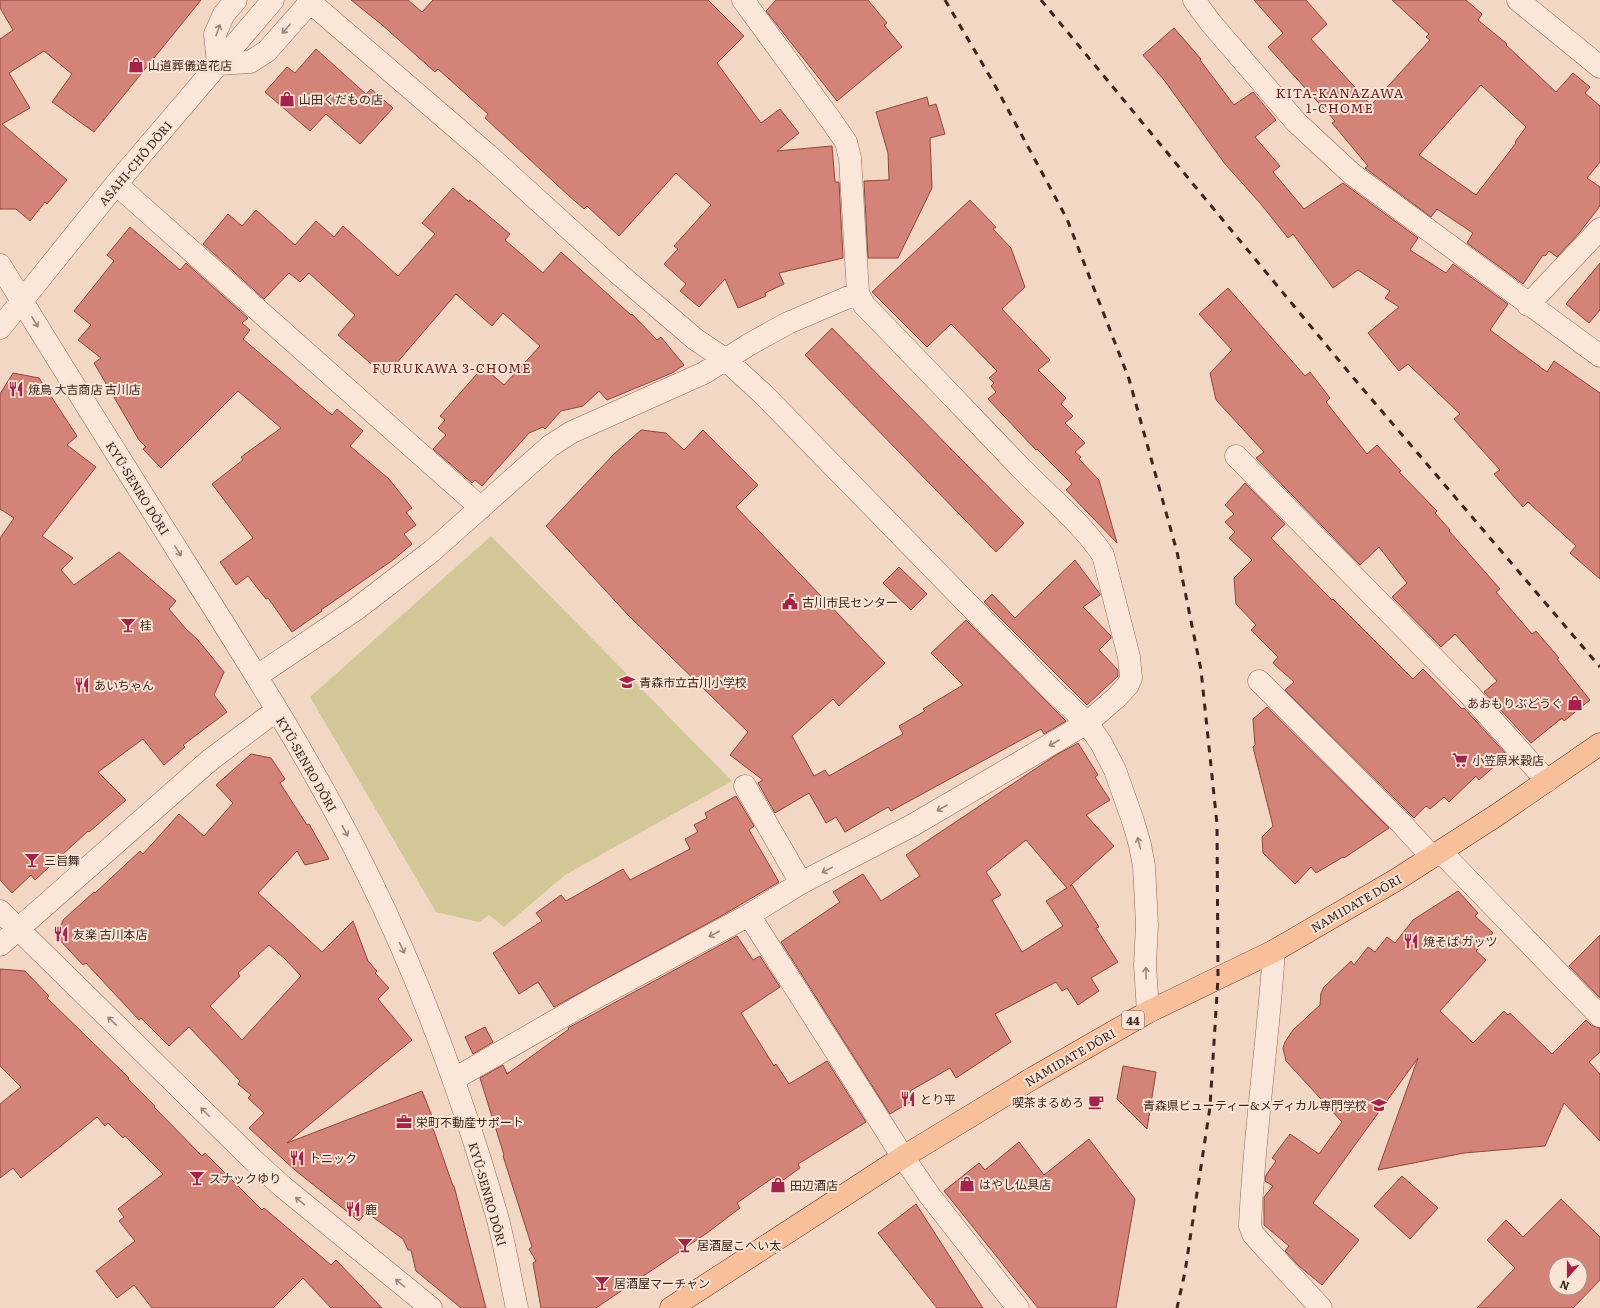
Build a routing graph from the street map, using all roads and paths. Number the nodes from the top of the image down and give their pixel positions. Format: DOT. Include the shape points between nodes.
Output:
graph roads {
  1 [pos="236,0"];
  2 [pos="272,0"];
  3 [pos="743,0"];
  4 [pos="1194,0"];
  5 [pos="1518,0"];
  6 [pos="311,1"];
  7 [pos="218,64"];
  8 [pos="1600,67"];
  9 [pos="116,184"];
  10 [pos="1600,229"];
  11 [pos="0,265"];
  12 [pos="858,293"];
  13 [pos="21,300"];
  14 [pos="1528,305"];
  15 [pos="0,328"];
  16 [pos="1600,356"];
  17 [pos="726,360"];
  18 [pos="1236,456"];
  19 [pos="481,508"];
  20 [pos="257,676"];
  21 [pos="1259,681"];
  22 [pos="276,710"];
  23 [pos="1088,723"];
  24 [pos="1600,744"];
  25 [pos="1547,781"];
  26 [pos="745,786"];
  27 [pos="1436,855"];
  28 [pos="801,883"];
  29 [pos="0,911"];
  30 [pos="749,915"];
  31 [pos="18,929"];
  32 [pos="0,945"];
  33 [pos="1274,951"];
  34 [pos="1148,1012"];
  35 [pos="1600,1016"];
  36 [pos="454,1079"];
  37 [pos="903,1156"];
  38 [pos="431,1308"];
  39 [pos="517,1308"];
  40 [pos="671,1308"];
  41 [pos="1018,1308"];
  42 [pos="1321,1308"];
  7 -- 1 [label="street, one-way" via="215,34 224,14"];
  2 -- 7 [label="street, ASAHI-CHŌ DŌRI"];
  3 -- 12 [label="street" via="846,142 850,158"];
  4 -- 14 [label="street" via="1296,122 1352,174"];
  5 -- 8 [label="street"];
  6 -- 7 [label="street, one-way" via="267,51 250,62"];
  6 -- 17 [label="street" via="625,279 695,339"];
  7 -- 9 [label="street, ASAHI-CHŌ DŌRI"];
  9 -- 13 [label="street, ASAHI-CHŌ DŌRI"];
  9 -- 19 [label="street"];
  10 -- 14 [label="street"];
  11 -- 13 [label="street, KYŪ-SENRO DŌRI"];
  12 -- 17 [label="street" via="788,323"];
  12 -- 23 [label="street" via="864,305 1021,469 1082,527 1103,555 1129,657 1131,678 1117,697"];
  13 -- 15 [label="street, ASAHI-CHŌ DŌRI"];
  13 -- 20 [label="street, KYŪ-SENRO DŌRI, one-way"];
  14 -- 16 [label="street"];
  17 -- 19 [label="street" via="664,392 572,432 550,446"];
  17 -- 23 [label="street" via="763,394 1052,690"];
  18 -- 25 [label="street" via="1467,692"];
  19 -- 20 [label="street" via="432,551 355,610"];
  20 -- 22 [label="street, KYŪ-SENRO DŌRI"];
  21 -- 27 [label="street"];
  22 -- 31 [label="street" via="210,760"];
  22 -- 36 [label="street, KYŪ-SENRO DŌRI, one-way" via="325,793 368,875 417,982"];
  23 -- 28 [label="street, one-way" via="913,825"];
  34 -- 23 [label="street, one-way" via="1147,925 1144,866 1140,845 1115,770"];
  24 -- 25 [label="main road, NAMIDATE DŌRI / 44"];
  25 -- 27 [label="main road, NAMIDATE DŌRI / 44"];
  26 -- 28 [label="street"];
  27 -- 33 [label="main road, NAMIDATE DŌRI / 44"];
  27 -- 35 [label="street"];
  28 -- 30 [label="street"];
  29 -- 31 [label="street"];
  30 -- 36 [label="street, one-way" via="593,999"];
  30 -- 37 [label="street"];
  31 -- 32 [label="street"];
  38 -- 31 [label="street, one-way" via="283,1187"];
  33 -- 34 [label="main road, NAMIDATE DŌRI / 44"];
  33 -- 42 [label="street" via="1250,1226 1253,1234"];
  34 -- 37 [label="main road, NAMIDATE DŌRI / 44"];
  36 -- 39 [label="street, KYŪ-SENRO DŌRI" via="497,1218"];
  37 -- 40 [label="main road, NAMIDATE DŌRI / 44"];
  37 -- 41 [label="street" via="930,1196"];
}
